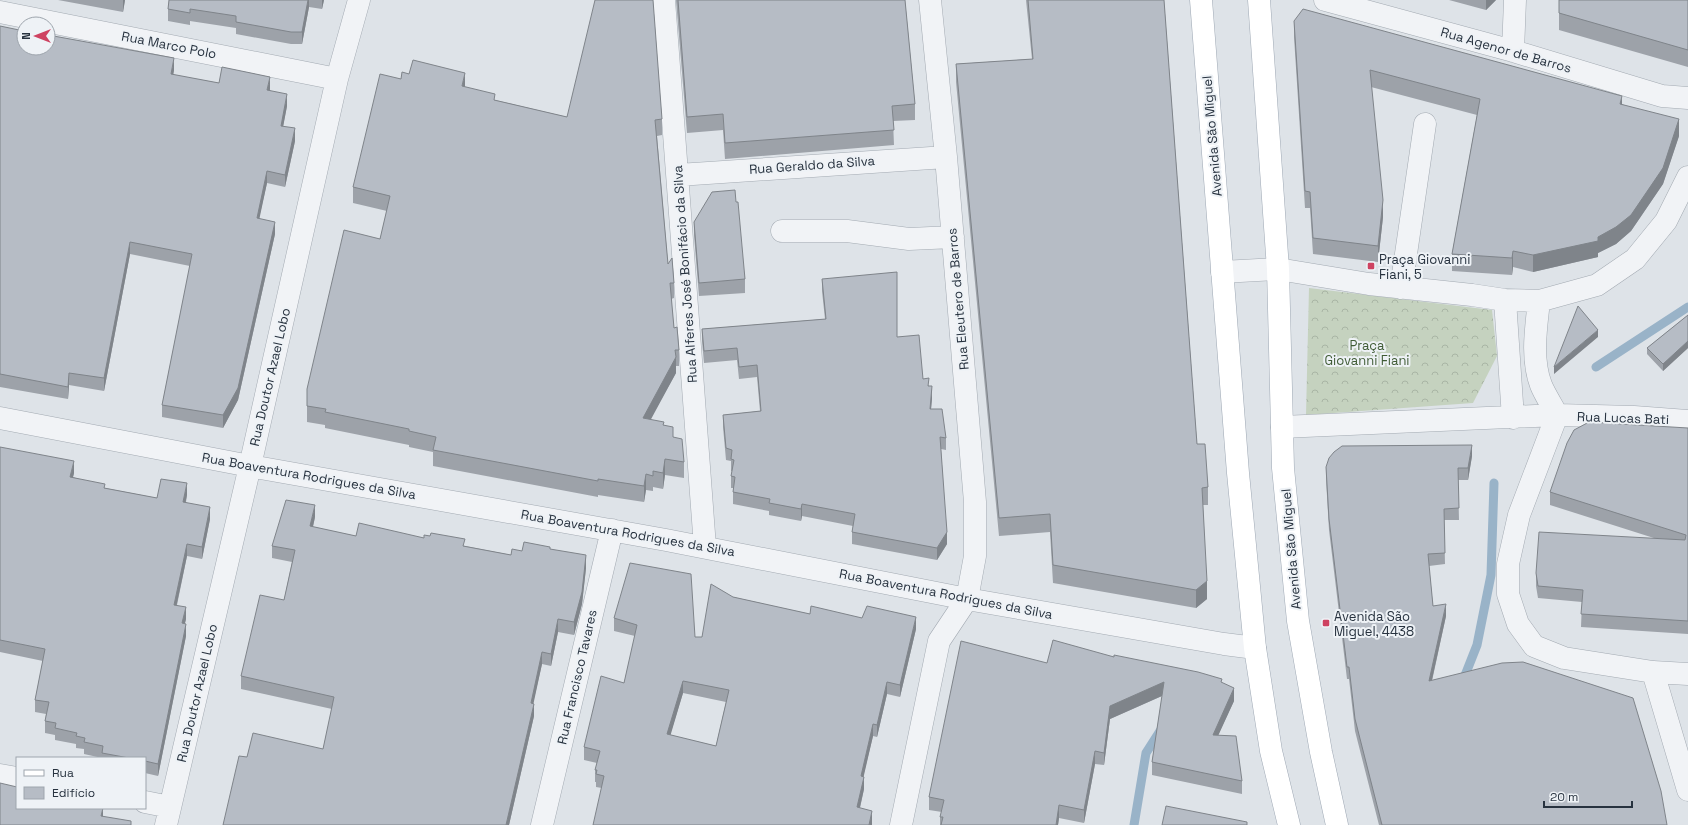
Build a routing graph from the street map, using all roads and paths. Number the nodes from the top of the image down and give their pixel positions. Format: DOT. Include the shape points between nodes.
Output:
graph roads {
  1 [pos="359,0"];
  2 [pos="664,0"];
  3 [pos="930,0"];
  4 [pos="1201,0"];
  5 [pos="1259,0"];
  6 [pos="1324,0"];
  7 [pos="1515,0"];
  8 [pos="0,12"];
  9 [pos="1513,51"];
  10 [pos="337,79"];
  11 [pos="1688,98"];
  12 [pos="1425,124"];
  13 [pos="946,157"];
  14 [pos="678,175"];
  15 [pos="1688,177"];
  16 [pos="782,231"];
  17 [pos="953,237"];
  18 [pos="1278,269"];
  19 [pos="1222,272"];
  20 [pos="1401,288"];
  21 [pos="1505,300"];
  22 [pos="1539,301"];
  23 [pos="1557,415"];
  24 [pos="0,418"];
  25 [pos="1513,418"];
  26 [pos="1688,421"];
  27 [pos="1282,427"];
  28 [pos="250,466"];
  29 [pos="612,530"];
  30 [pos="705,547"];
  31 [pos="967,599"];
  32 [pos="1255,648"];
  33 [pos="1653,672"];
  34 [pos="1688,674"];
  35 [pos="0,775"];
  36 [pos="16,778"];
  37 [pos="1688,790"];
  38 [pos="146,803"];
  39 [pos="168,816"];
  40 [pos="542,825"];
  41 [pos="900,825"];
  42 [pos="1289,825"];
  43 [pos="1337,825"];
  1 -- 10 [label="street, Rua Doutor Azael Lobo"];
  2 -- 14 [label="street, Rua Alferes José Bonifácio da Silva"];
  3 -- 13 [label="street, Rua Eleutero de Barros"];
  4 -- 19 [label="main road, Avenida São Miguel"];
  5 -- 18 [label="main road, Avenida São Miguel"];
  6 -- 9 [label="street, Rua Agenor de Barros"];
  7 -- 9 [label="street"];
  8 -- 10 [label="street, Rua Marco Polo"];
  9 -- 11 [label="street, Rua Agenor de Barros" via="1662,96"];
  10 -- 28 [label="street, Rua Doutor Azael Lobo"];
  12 -- 20 [label="street"];
  13 -- 14 [label="street, Rua Geraldo da Silva"];
  13 -- 17 [label="street, Rua Eleutero de Barros"];
  14 -- 30 [label="street, Rua Alferes José Bonifácio da Silva"];
  15 -- 22 [label="street" via="1666,221 1635,259 1597,286"];
  16 -- 17 [label="street" via="847,231 909,239"];
  17 -- 31 [label="street, Rua Eleutero de Barros" via="975,502 975,556"];
  18 -- 19 [label="street"];
  18 -- 20 [label="street"];
  18 -- 27 [label="main road, Avenida São Miguel"];
  19 -- 32 [label="main road, Avenida São Miguel"];
  20 -- 21 [label="street"];
  21 -- 22 [label="street"];
  21 -- 25 [label="street"];
  22 -- 23 [label="street" via="1536,346 1538,372 1541,385"];
  23 -- 25 [label="street"];
  23 -- 26 [label="street, Rua Lucas Bati"];
  23 -- 33 [label="street" via="1519,515 1508,564 1508,594 1518,624 1534,646 1564,658"];
  24 -- 28 [label="street, Rua Boaventura Rodrigues da Silva"];
  25 -- 27 [label="street"];
  27 -- 43 [label="main road, Avenida São Miguel" via="1298,621 1321,752"];
  28 -- 29 [label="street, Rua Boaventura Rodrigues da Silva"];
  28 -- 39 [label="street, Rua Doutor Azael Lobo"];
  29 -- 30 [label="street, Rua Boaventura Rodrigues da Silva"];
  29 -- 40 [label="street, Rua Francisco Tavares"];
  30 -- 31 [label="street, Rua Boaventura Rodrigues da Silva"];
  31 -- 32 [label="street, Rua Boaventura Rodrigues da Silva"];
  31 -- 41 [label="street" via="940,641"];
  32 -- 42 [label="main road, Avenida São Miguel" via="1271,750"];
  33 -- 34 [label="street"];
  33 -- 37 [label="street"];
  35 -- 36 [label="street"];
  38 -- 39 [label="street"];
}
